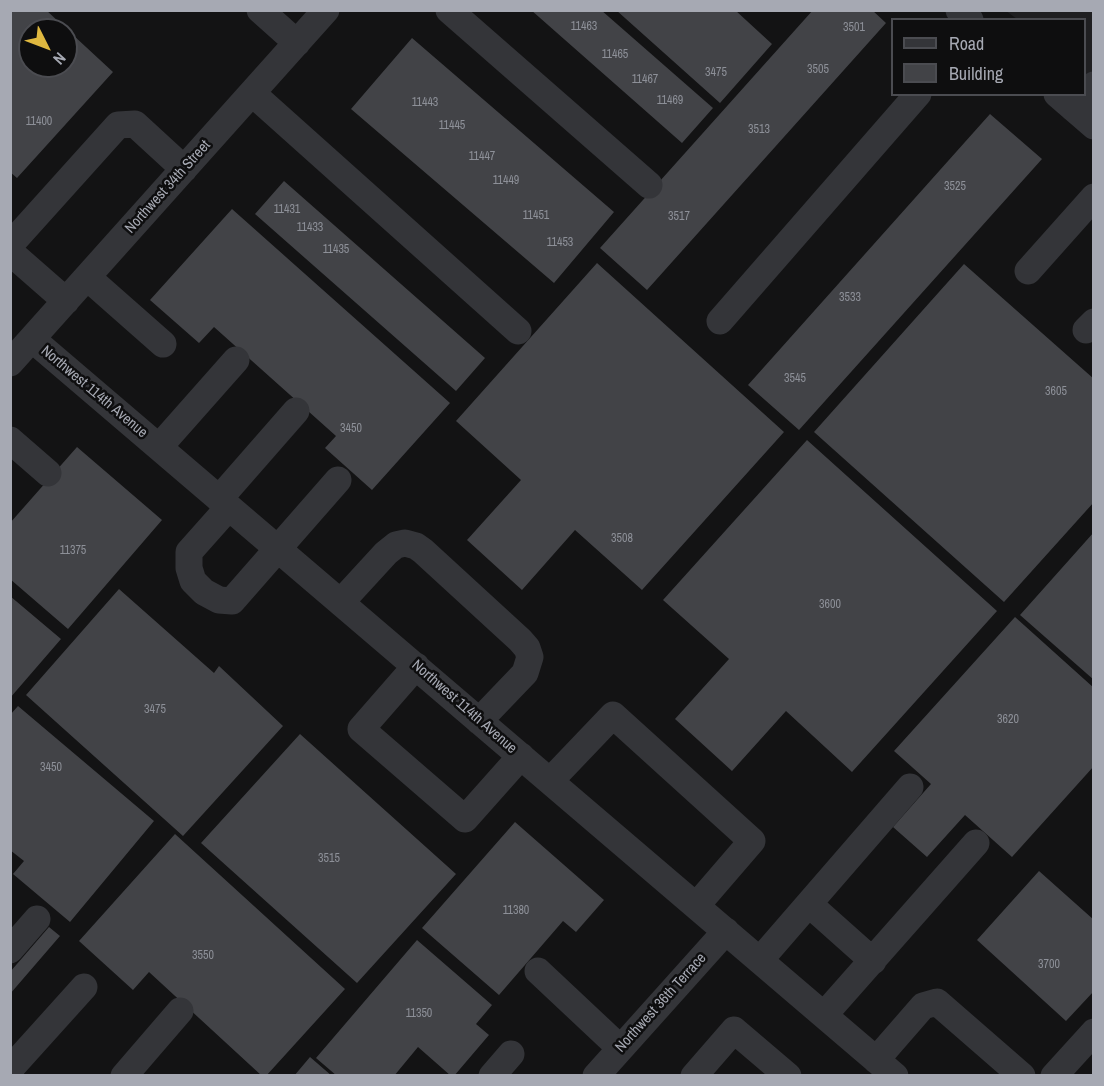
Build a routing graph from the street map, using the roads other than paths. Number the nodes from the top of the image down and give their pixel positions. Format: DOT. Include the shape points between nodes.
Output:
graph roads {
  1 [pos="260,10"];
  2 [pos="326,10"];
  3 [pos="449,10"];
  4 [pos="297,43"];
  5 [pos="252,93"];
  6 [pos="916,96"];
  7 [pos="1065,101"];
  8 [pos="1094,126"];
  9 [pos="184,169"];
  10 [pos="649,185"];
  11 [pos="1094,197"];
  12 [pos="10,245"];
  13 [pos="10,252"];
  14 [pos="1028,271"];
  15 [pos="87,278"];
  16 [pos="66,301"];
  17 [pos="720,321"];
  18 [pos="518,331"];
  19 [pos="32,339"];
  20 [pos="163,344"];
  21 [pos="236,360"];
  22 [pos="10,363"];
  23 [pos="296,411"];
  24 [pos="10,440"];
  25 [pos="159,447"];
  26 [pos="48,473"];
  27 [pos="338,480"];
  28 [pos="224,503"];
  29 [pos="278,549"];
  30 [pos="341,602"];
  31 [pos="416,666"];
  32 [pos="479,721"];
  33 [pos="521,756"];
  34 [pos="550,781"];
  35 [pos="910,787"];
  36 [pos="976,843"];
  37 [pos="809,904"];
  38 [pos="696,906"];
  39 [pos="37,919"];
  40 [pos="726,931"];
  41 [pos="10,950"];
  42 [pos="760,960"];
  43 [pos="873,961"];
  44 [pos="538,971"];
  45 [pos="84,987"];
  46 [pos="180,1011"];
  47 [pos="824,1015"];
  48 [pos="1094,1032"];
  49 [pos="511,1054"];
  50 [pos="607,1067"];
  51 [pos="11,1068"];
  52 [pos="885,1068"];
  53 [pos="20,1076"];
  54 [pos="124,1076"];
  55 [pos="492,1076"];
  56 [pos="694,1076"];
  57 [pos="788,1076"];
  58 [pos="1022,1076"];
  59 [pos="1054,1076"];
  1 -- 4 [label="street"];
  2 -- 4 [label="street, Northwest 34th Street"];
  3 -- 10 [label="street"];
  4 -- 5 [label="street, Northwest 34th Street"];
  5 -- 9 [label="street, Northwest 34th Street"];
  5 -- 18 [label="street"];
  6 -- 17 [label="street"];
  7 -- 8 [label="street"];
  9 -- 12 [label="street" via="135,124 118,125"];
  9 -- 15 [label="street, Northwest 34th Street"];
  11 -- 14 [label="street"];
  13 -- 16 [label="street"];
  15 -- 16 [label="street, Northwest 34th Street"];
  15 -- 20 [label="street"];
  16 -- 19 [label="street, Northwest 34th Street"];
  19 -- 22 [label="street, Northwest 34th Street"];
  19 -- 25 [label="street, Northwest 114th Avenue"];
  21 -- 25 [label="street"];
  23 -- 28 [label="street"];
  24 -- 26 [label="street"];
  25 -- 28 [label="street, Northwest 114th Avenue"];
  27 -- 29 [label="street"];
  28 -- 29 [label="street, Northwest 114th Avenue"];
  28 -- 29 [label="street" via="189,552 193,582 204,592 219,600 232,601"];
  29 -- 30 [label="street, Northwest 114th Avenue"];
  30 -- 31 [label="street, Northwest 114th Avenue"];
  30 -- 32 [label="street" via="396,545 405,543 423,551 520,640 530,657 525,673"];
  31 -- 32 [label="street, Northwest 114th Avenue"];
  31 -- 33 [label="street" via="361,729 465,819"];
  32 -- 33 [label="street, Northwest 114th Avenue"];
  33 -- 34 [label="street, Northwest 114th Avenue"];
  34 -- 38 [label="street, Northwest 114th Avenue"];
  34 -- 38 [label="street" via="613,715 752,841"];
  35 -- 37 [label="street"];
  36 -- 43 [label="street"];
  37 -- 42 [label="street"];
  37 -- 43 [label="street"];
  38 -- 40 [label="street, Northwest 114th Avenue"];
  39 -- 41 [label="street"];
  40 -- 42 [label="street, Northwest 114th Avenue"];
  40 -- 50 [label="street, Northwest 36th Terrace"];
  42 -- 47 [label="street, Northwest 114th Avenue"];
  43 -- 47 [label="street"];
  44 -- 50 [label="street"];
  45 -- 51 [label="street"];
  46 -- 54 [label="street"];
  47 -- 52 [label="street, Northwest 114th Avenue"];
  48 -- 59 [label="street"];
  49 -- 55 [label="street"];
  51 -- 53 [label="street"];
  52 -- 58 [label="street" via="923,1006 937,1002"];
  56 -- 57 [label="street" via="734,1030"];
}
